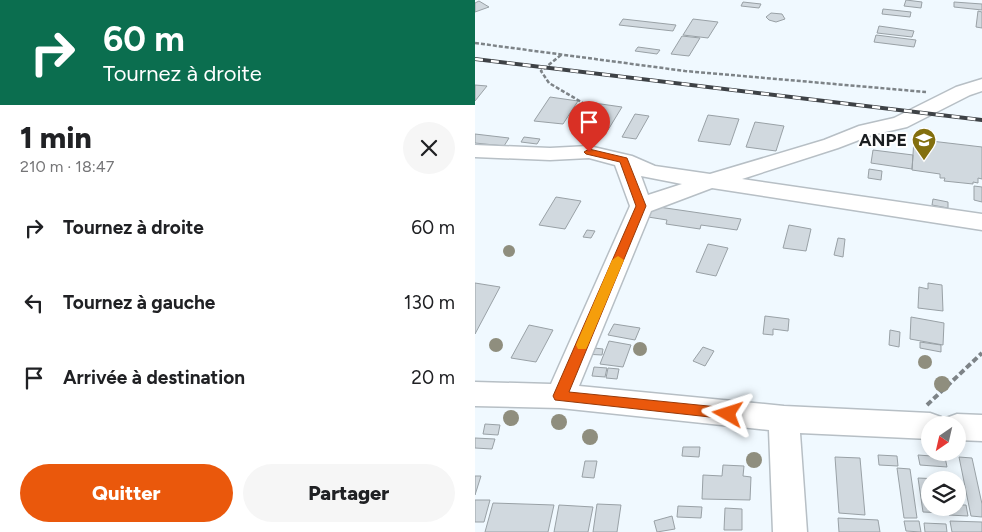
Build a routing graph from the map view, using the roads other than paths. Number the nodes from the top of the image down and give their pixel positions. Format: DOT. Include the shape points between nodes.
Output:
graph roads {
  1 [pos="972,88"];
  2 [pos="475,151"];
  3 [pos="624,160"];
  4 [pos="711,181"];
  5 [pos="641,206"];
  6 [pos="982,222"];
  7 [pos="475,394"];
  8 [pos="560,396"];
  9 [pos="784,419"];
  10 [pos="919,425"];
  11 [pos="966,427"];
  12 [pos="982,428"];
  13 [pos="790,532"];
  1 -- 4 [label="street" via="899,123 866,130"];
  2 -- 3 [label="street" via="589,152"];
  3 -- 4 [label="street" via="650,172"];
  3 -- 5 [label="street"];
  4 -- 5 [label="street"];
  4 -- 6 [label="street"];
  5 -- 8 [label="street"];
  7 -- 8 [label="street"];
  8 -- 9 [label="street"];
  9 -- 10 [label="street"];
  9 -- 13 [label="street"];
  11 -- 12 [label="street"];
}
